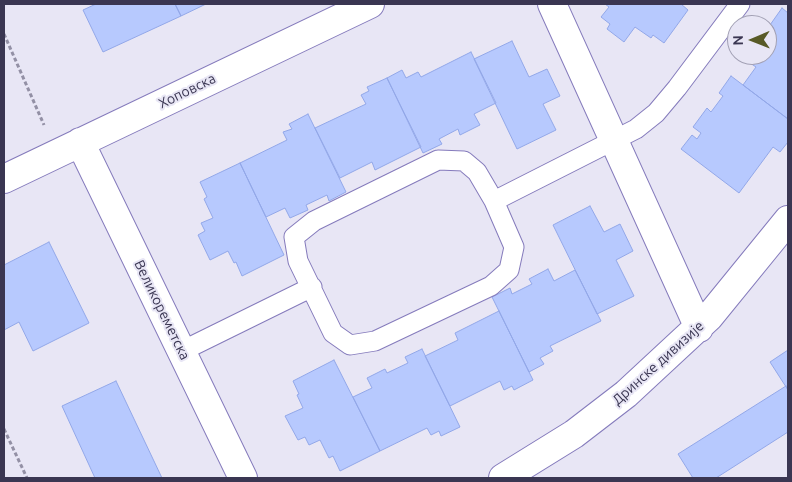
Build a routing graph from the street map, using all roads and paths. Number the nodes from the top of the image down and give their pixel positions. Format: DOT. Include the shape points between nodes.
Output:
graph roads {
  1 [pos="370,4"];
  2 [pos="552,4"];
  3 [pos="740,4"];
  4 [pos="4,34"];
  5 [pos="614,140"];
  6 [pos="68,148"];
  7 [pos="4,179"];
  8 [pos="494,201"];
  9 [pos="788,220"];
  10 [pos="312,287"];
  11 [pos="699,328"];
  12 [pos="182,351"];
  13 [pos="4,429"];
  14 [pos="27,478"];
  15 [pos="243,478"];
  16 [pos="503,478"];
  1 -- 6 [label="street, Хоповска"];
  2 -- 5 [label="street"];
  3 -- 5 [label="lane" via="656,113 636,129"];
  4 -- 6 [label="path"];
  5 -- 8 [label="lane"];
  5 -- 11 [label="street"];
  6 -- 7 [label="street, Хоповска"];
  6 -- 12 [label="street, Великореметска"];
  8 -- 10 [label="lane" via="477,172 464,161 438,160 314,222 294,237 298,262"];
  8 -- 10 [label="lane" via="514,247 509,270 491,286 375,341 350,344 333,333"];
  9 -- 11 [label="street, Дринске дивизије"];
  10 -- 12 [label="lane"];
  11 -- 16 [label="street, Дринске дивизије" via="626,394 574,434"];
  12 -- 15 [label="street, Великореметска"];
  13 -- 14 [label="path"];
}
